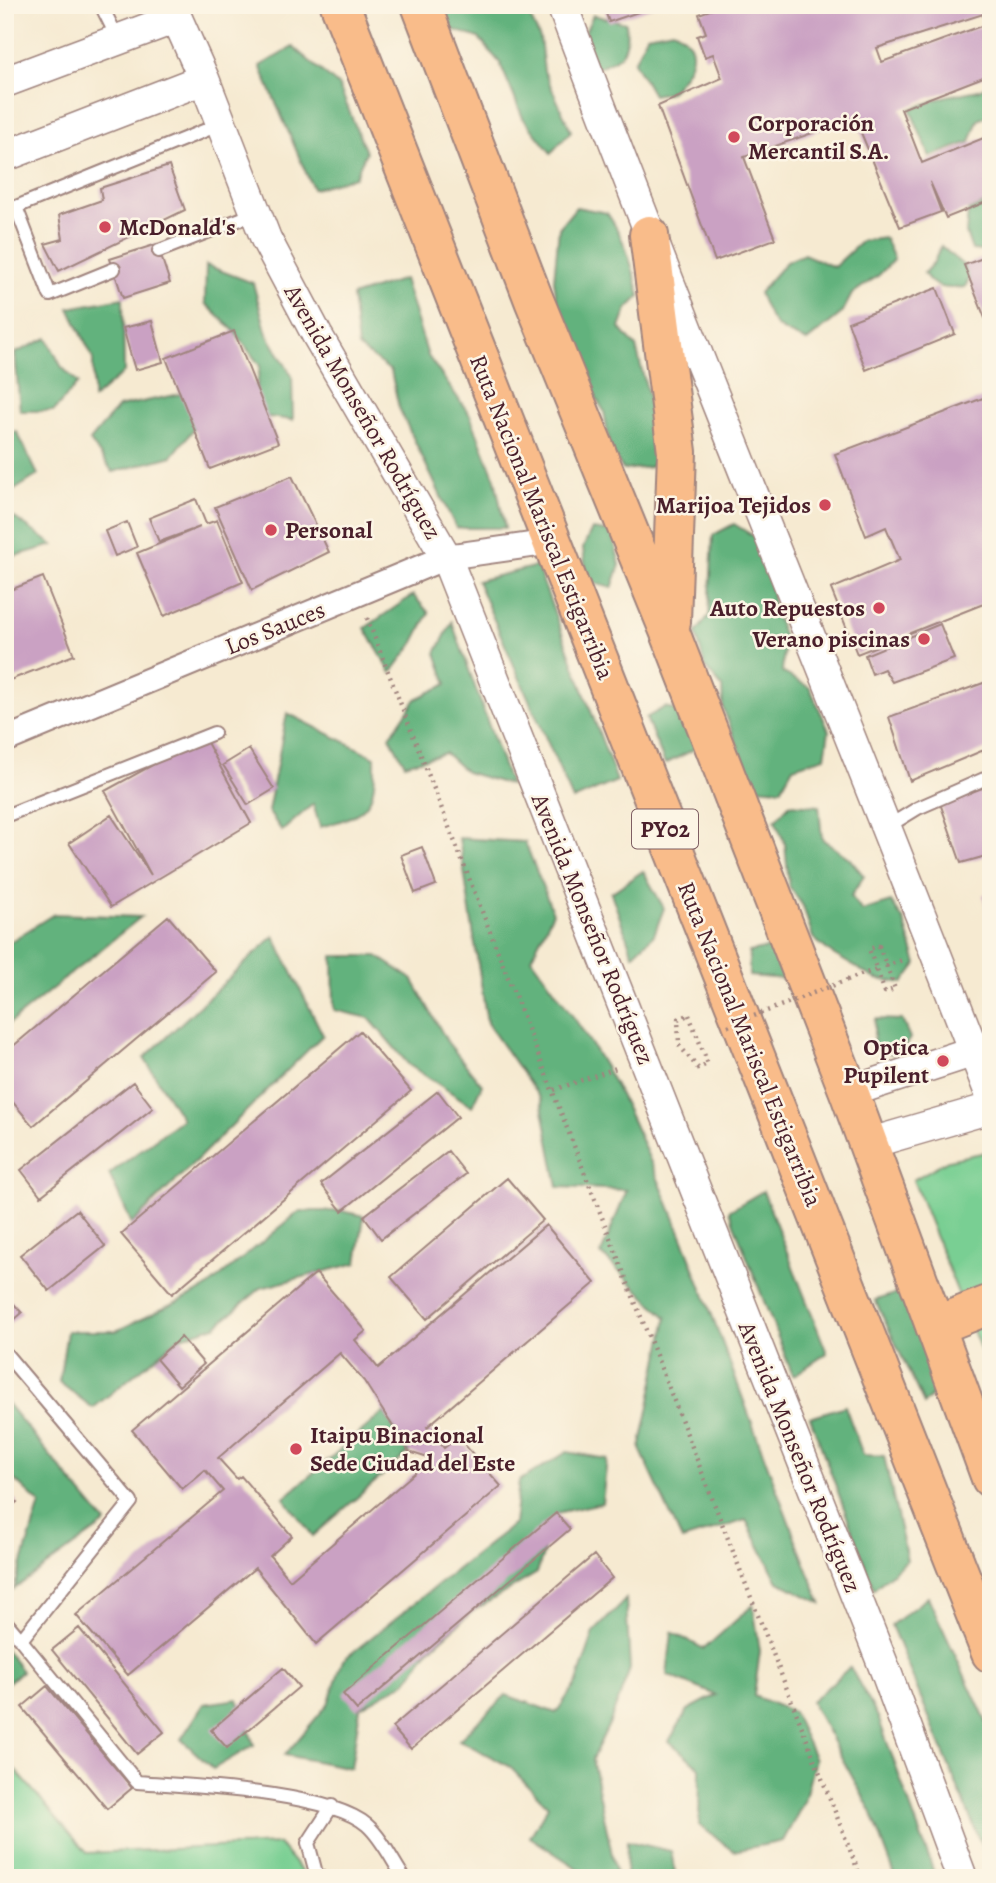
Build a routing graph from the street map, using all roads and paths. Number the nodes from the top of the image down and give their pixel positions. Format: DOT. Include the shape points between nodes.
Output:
graph roads {
  1 [pos="101,5"];
  2 [pos="340,5"];
  3 [pos="421,5"];
  4 [pos="562,5"];
  5 [pos="174,11"];
  6 [pos="118,40"];
  7 [pos="204,79"];
  8 [pos="5,82"];
  9 [pos="221,124"];
  10 [pos="5,156"];
  11 [pos="256,213"];
  12 [pos="649,235"];
  13 [pos="159,251"];
  14 [pos="114,270"];
  15 [pos="552,542"];
  16 [pos="446,557"];
  17 [pos="357,594"];
  18 [pos="671,635"];
  19 [pos="215,733"];
  20 [pos="5,740"];
  21 [pos="991,776"];
  22 [pos="5,816"];
  23 [pos="887,827"];
  24 [pos="877,969"];
  25 [pos="728,1026"];
  26 [pos="698,1038"];
  27 [pos="982,1049"];
  28 [pos="644,1057"];
  29 [pos="554,1090"];
  30 [pos="849,1092"];
  31 [pos="991,1096"];
  32 [pos="991,1108"];
  33 [pos="867,1144"];
  34 [pos="991,1304"];
  35 [pos="935,1325"];
  36 [pos="5,1353"];
  37 [pos="991,1478"];
  38 [pos="5,1621"];
  39 [pos="21,1640"];
  40 [pos="991,1653"];
  41 [pos="332,1806"];
  42 [pos="321,1878"];
  43 [pos="404,1878"];
  44 [pos="861,1878"];
  45 [pos="962,1878"];
  1 -- 6 [label="lane"];
  2 -- 15 [label="highway, Ruta Nacional Mariscal Estigarribia / PY02"];
  3 -- 18 [label="highway" via="534,300"];
  4 -- 12 [label="street"];
  5 -- 6 [label="street"];
  5 -- 7 [label="street, Avenida Monseñor Rodríguez"];
  6 -- 8 [label="street"];
  7 -- 9 [label="street, Avenida Monseñor Rodríguez"];
  7 -- 10 [label="street"];
  9 -- 11 [label="street, Avenida Monseñor Rodríguez"];
  9 -- 14 [label="lane" via="16,207 50,295"];
  11 -- 13 [label="lane"];
  11 -- 16 [label="street, Avenida Monseñor Rodríguez" via="317,335"];
  12 -- 18 [label="highway" via="677,452"];
  12 -- 23 [label="street"];
  15 -- 16 [label="street, Los Sauces"];
  15 -- 40 [label="highway, Ruta Nacional Mariscal Estigarribia / PY02"];
  16 -- 17 [label="street, Los Sauces"];
  16 -- 28 [label="street, Avenida Monseñor Rodríguez"];
  17 -- 20 [label="street, Los Sauces"];
  17 -- 29 [label="path"];
  18 -- 30 [label="highway"];
  19 -- 22 [label="lane"];
  21 -- 23 [label="lane"];
  23 -- 27 [label="street"];
  24 -- 24 [label="path" via="885,992 895,989 879,946 869,949"];
  24 -- 25 [label="path, bridge"];
  26 -- 26 [label="path" via="708,1064 698,1068 679,1045 678,1019 689,1015"];
  27 -- 30 [label="street"];
  27 -- 31 [label="street"];
  28 -- 29 [label="path"];
  28 -- 45 [label="street, Avenida Monseñor Rodríguez" via="886,1672"];
  29 -- 44 [label="path"];
  30 -- 33 [label="highway"];
  32 -- 33 [label="street"];
  33 -- 35 [label="highway"];
  34 -- 35 [label="highway"];
  35 -- 37 [label="highway"];
  36 -- 39 [label="lane" via="131,1502"];
  38 -- 39 [label="lane"];
  39 -- 41 [label="lane" via="137,1782 219,1788"];
  41 -- 42 [label="lane" via="308,1843"];
  41 -- 43 [label="lane" via="368,1825"];
}
